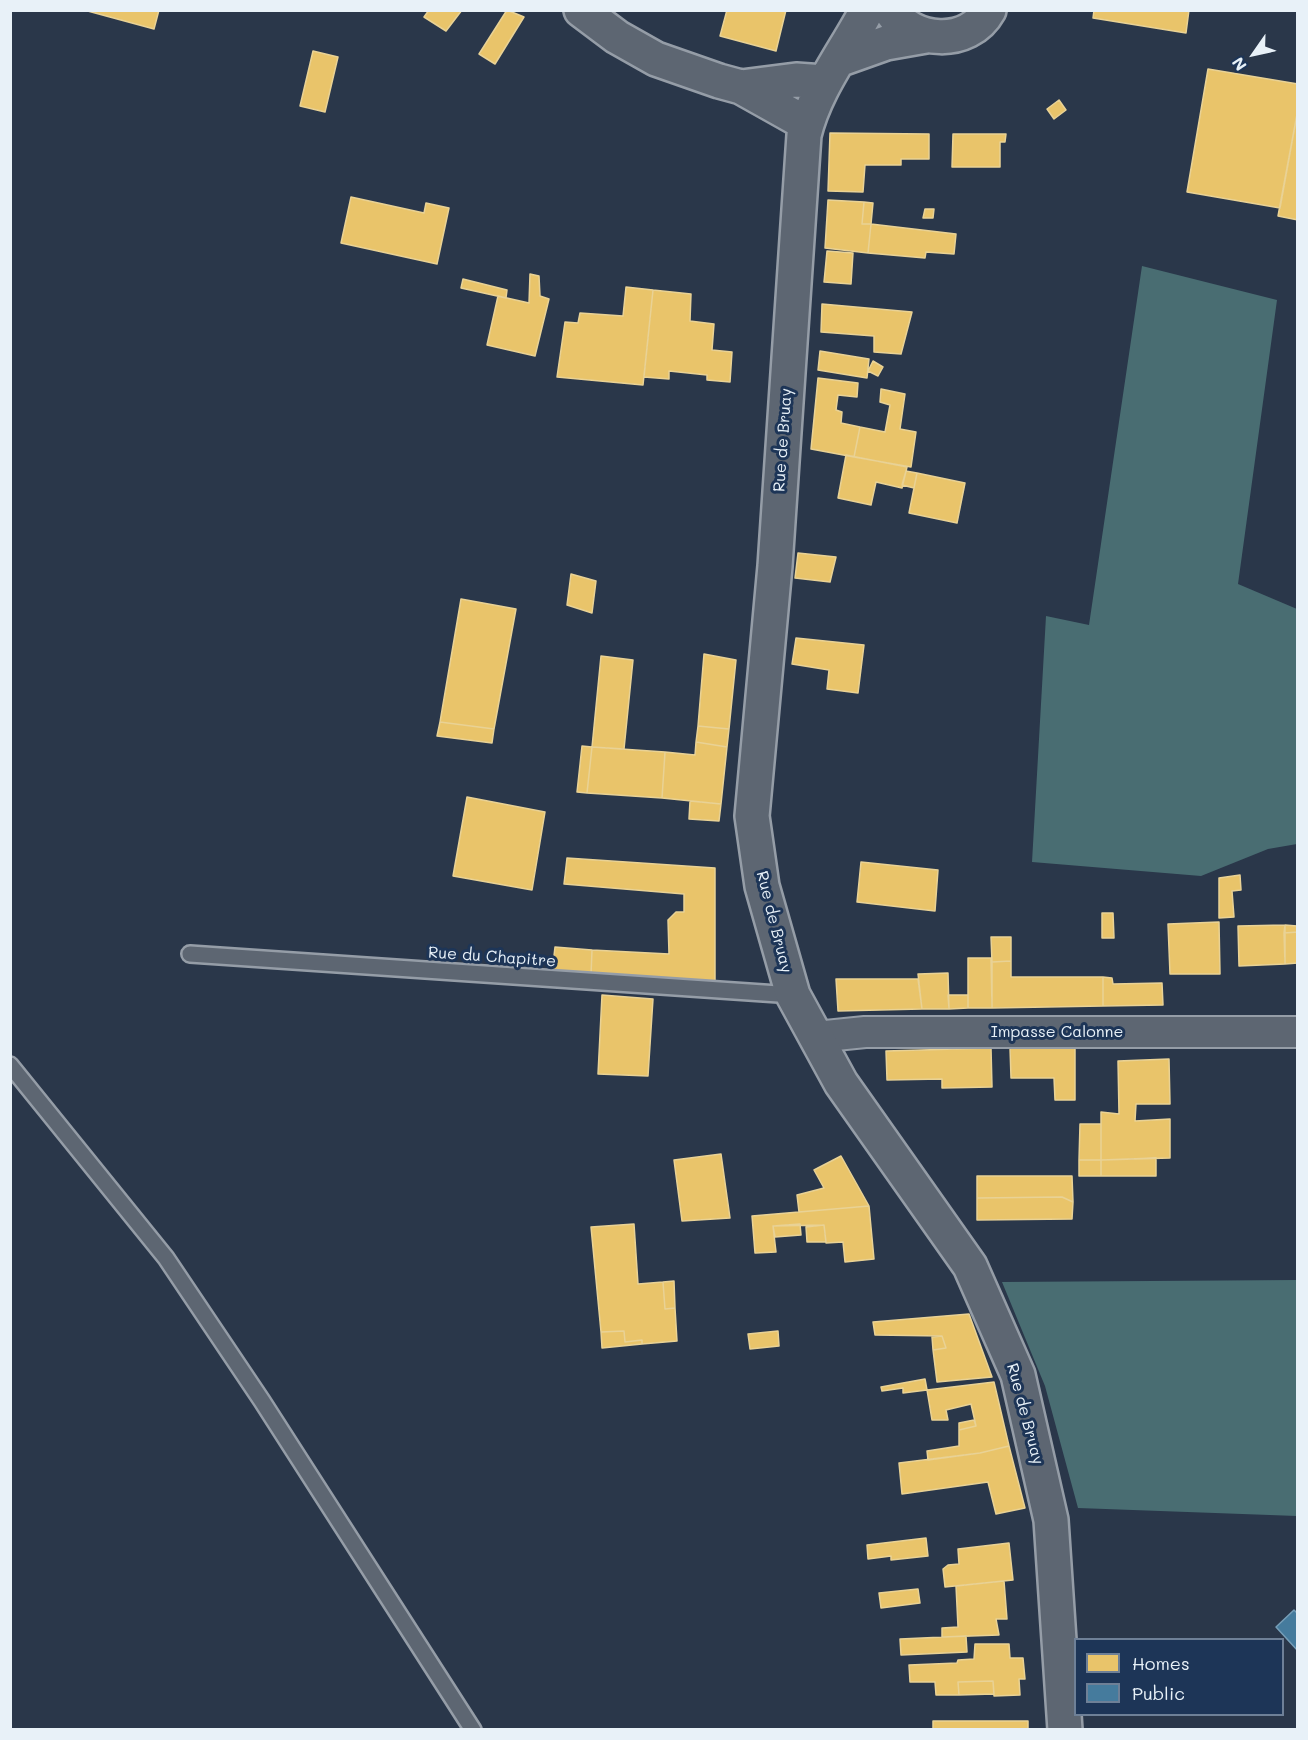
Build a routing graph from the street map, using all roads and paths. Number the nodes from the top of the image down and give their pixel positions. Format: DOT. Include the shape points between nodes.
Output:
graph roads {
  1 [pos="580,10"];
  2 [pos="867,10"];
  3 [pos="890,10"];
  4 [pos="989,10"];
  5 [pos="926,36"];
  6 [pos="832,70"];
  7 [pos="741,87"];
  8 [pos="807,124"];
  9 [pos="190,954"];
  10 [pos="793,995"];
  11 [pos="1298,1032"];
  12 [pos="816,1037"];
  13 [pos="10,1065"];
  14 [pos="473,1730"];
  15 [pos="1065,1730"];
  1 -- 7 [label="street" via="656,60"];
  2 -- 6 [label="street, Rue de Bruay"];
  3 -- 5 [label="street" via="909,30"];
  4 -- 5 [label="street" via="960,34 944,38"];
  5 -- 6 [label="street" via="886,43"];
  6 -- 7 [label="street" via="796,80"];
  6 -- 8 [label="street, Rue de Bruay"];
  7 -- 8 [label="street"];
  8 -- 10 [label="street, Rue de Bruay" via="775,566 752,816 762,886"];
  9 -- 10 [label="lane, Rue du Chapitre"];
  10 -- 12 [label="street, Rue de Bruay"];
  11 -- 12 [label="street, Impasse Calonne" via="865,1032"];
  12 -- 15 [label="street, Rue de Bruay" via="841,1083 970,1266 1018,1375 1051,1520"];
  13 -- 14 [label="lane" via="166,1258 275,1420"];
}
